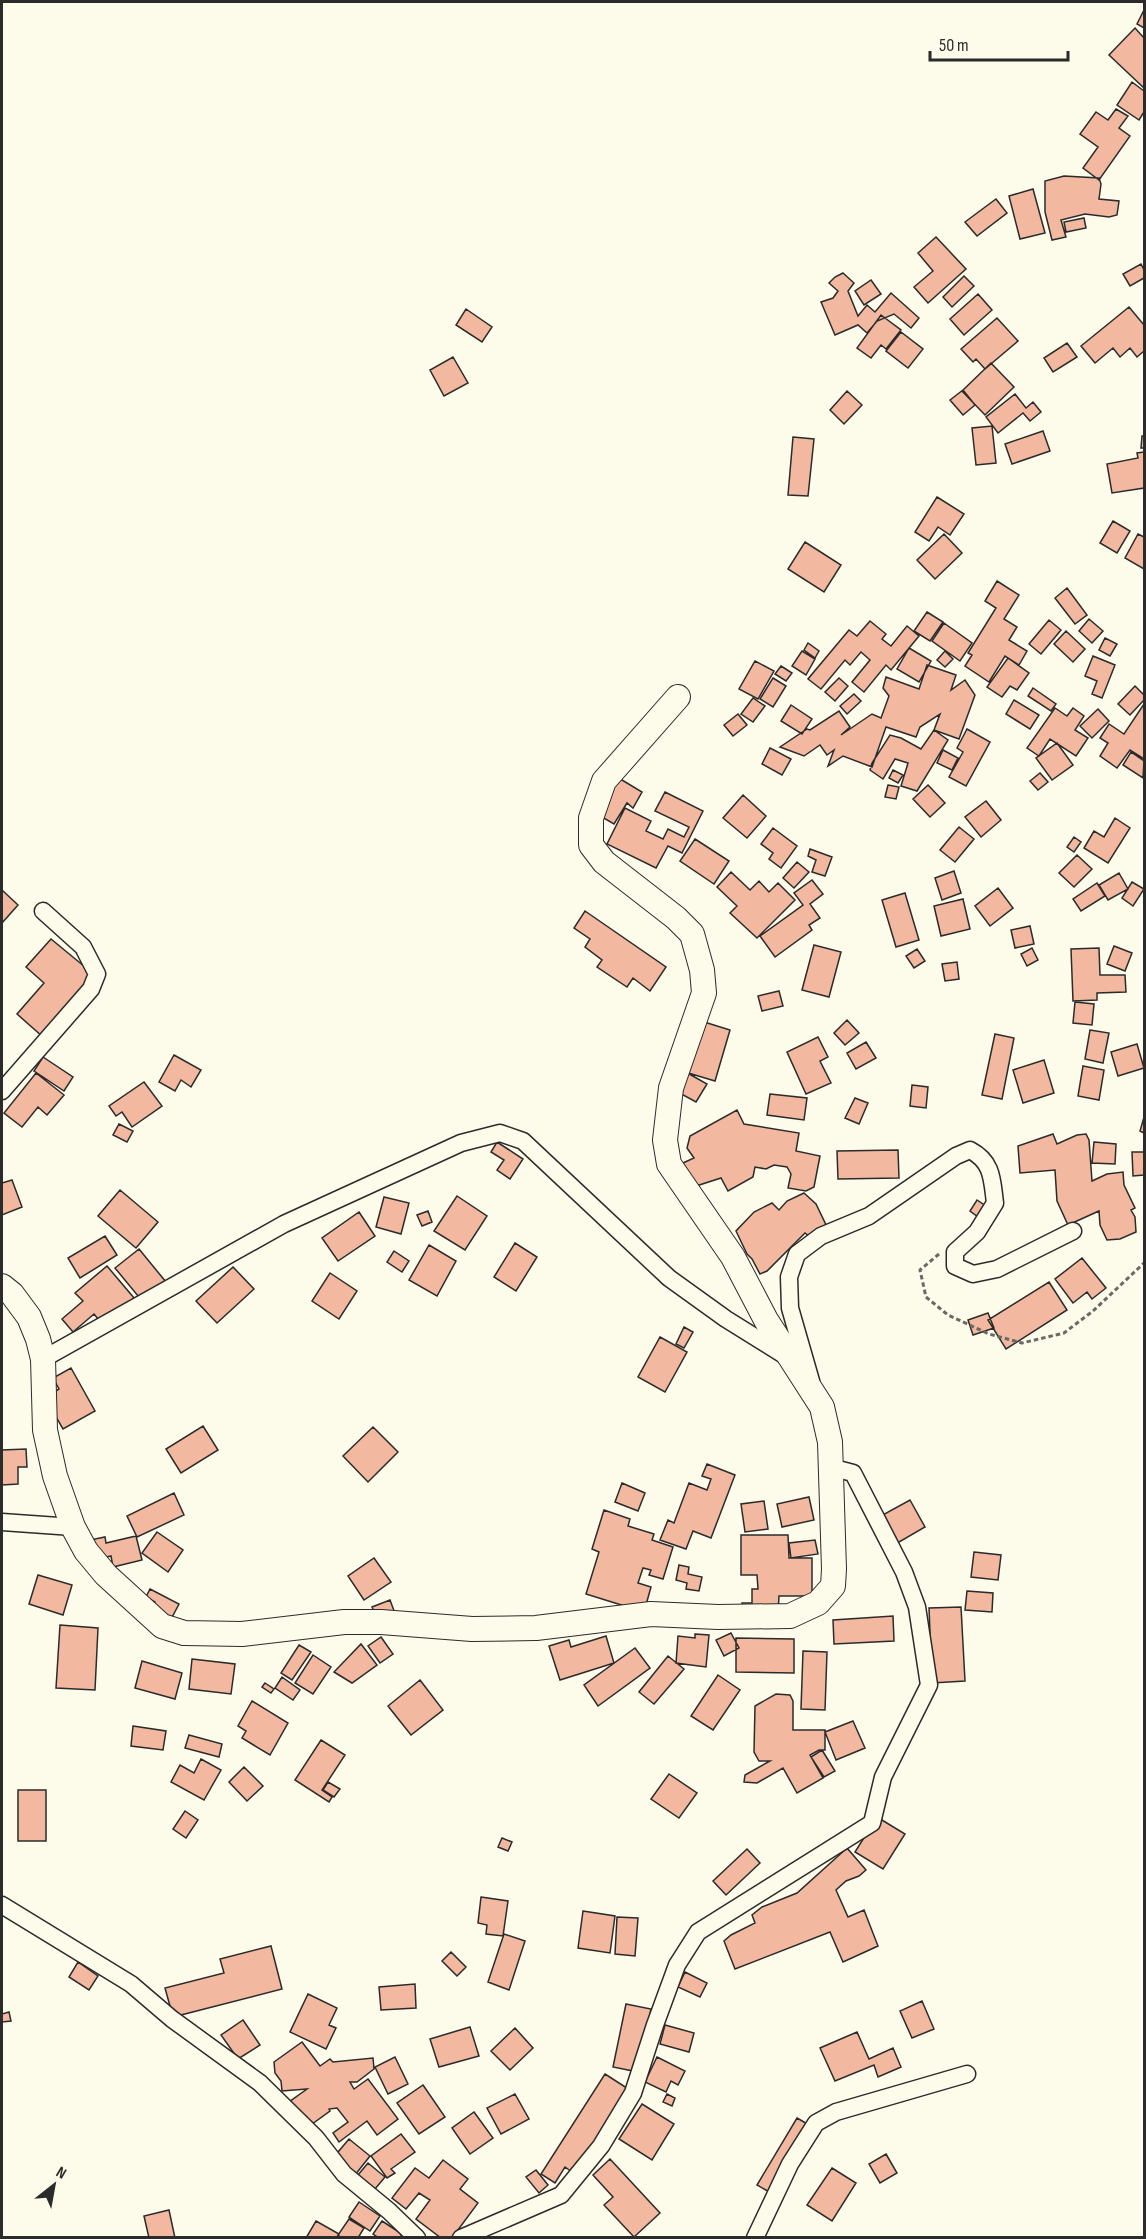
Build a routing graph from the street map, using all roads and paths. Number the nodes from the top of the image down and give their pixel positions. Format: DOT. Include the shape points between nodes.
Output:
graph roads {
  1 [pos="678,698"];
  2 [pos="43,911"];
  3 [pos="2,1091"];
  4 [pos="1073,1231"];
  5 [pos="955,1252"];
  6 [pos="1144,1263"];
  7 [pos="2,1286"];
  8 [pos="43,1359"];
  9 [pos="792,1360"];
  10 [pos="815,1396"];
  11 [pos="830,1467"];
  12 [pos="2,1522"];
  13 [pos="73,1527"];
  14 [pos="2,1905"];
  15 [pos="967,2074"];
  16 [pos="417,2238"];
  17 [pos="461,2238"];
  18 [pos="755,2238"];
  1 -- 9 [label="street" via="604,781 591,818 591,845 604,862 692,934 704,993 671,1088 665,1140 669,1164 733,1257"];
  2 -- 3 [label="street" via="83,947 97,974 91,989"];
  4 -- 5 [label="street" via="997,1269 973,1274 956,1266"];
  5 -- 6 [label="path" via="936,1254 920,1270 926,1297 948,1315 989,1334 1022,1343 1064,1333"];
  5 -- 10 [label="street" via="977,1232 995,1203 991,1174 982,1156 970,1150 869,1216 821,1236 797,1254 789,1277 790,1308"];
  7 -- 8 [label="street" via="29,1317"];
  8 -- 9 [label="street" via="284,1224 461,1143 500,1133 523,1141 669,1278"];
  8 -- 13 [label="street" via="45,1430"];
  9 -- 10 [label="street"];
  10 -- 11 [label="street" via="822,1407 830,1442"];
  11 -- 13 [label="street" via="832,1586 818,1603 790,1616 651,1614 536,1628 472,1629 344,1622 242,1634 184,1632 162,1626 106,1575"];
  11 -- 17 [label="street" via="853,1473 904,1572 917,1606 929,1685 884,1777 872,1823 698,1932 677,1965 633,2093 601,2146 561,2195"];
  12 -- 13 [label="street"];
  14 -- 16 [label="street" via="131,1984 260,2083 316,2138 344,2174"];
  15 -- 18 [label="street" via="836,2112 816,2123 790,2164"];
}
